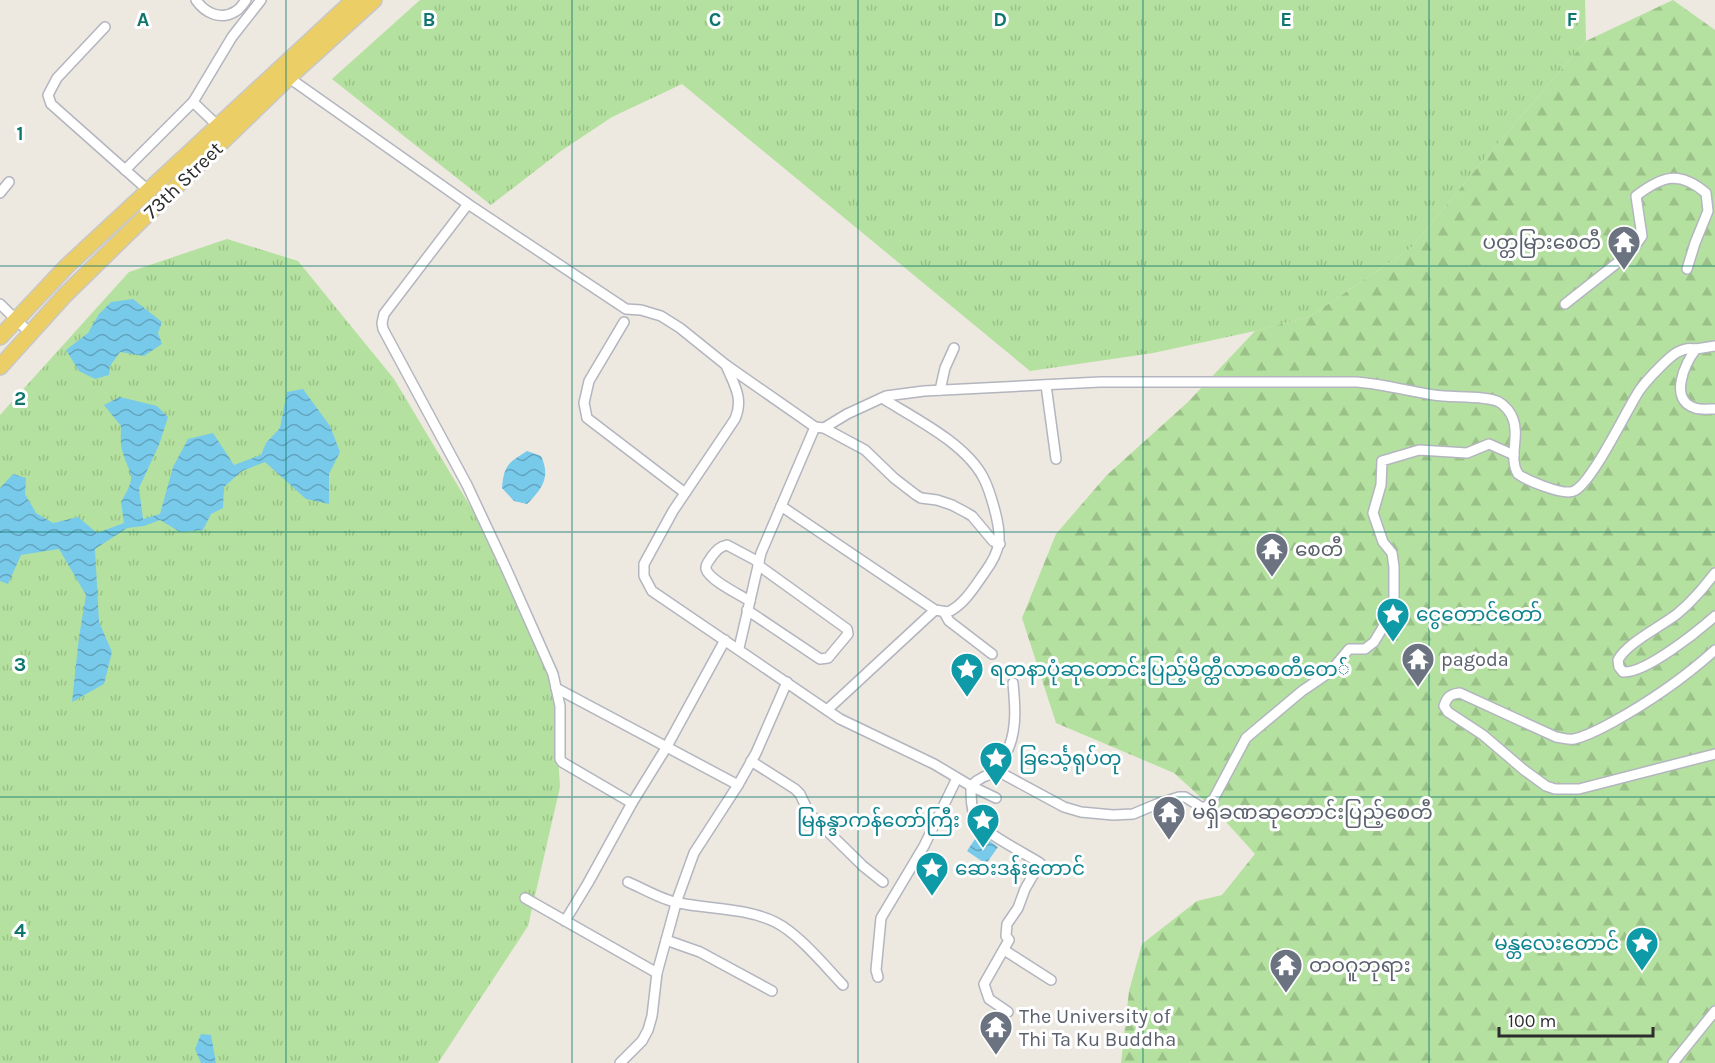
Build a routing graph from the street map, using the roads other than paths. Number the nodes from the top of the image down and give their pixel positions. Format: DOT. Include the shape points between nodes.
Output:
graph roads {
  1 [pos="196,0"];
  2 [pos="246,0"];
  3 [pos="261,0"];
  4 [pos="374,0"];
  5 [pos="345,2"];
  6 [pos="105,27"];
  7 [pos="284,73"];
  8 [pos="193,102"];
  9 [pos="218,126"];
  10 [pos="125,170"];
  11 [pos="9,182"];
  12 [pos="149,191"];
  13 [pos="0,194"];
  14 [pos="468,204"];
  15 [pos="1687,269"];
  16 [pos="0,304"];
  17 [pos="1565,304"];
  18 [pos="17,318"];
  19 [pos="624,322"];
  20 [pos="32,334"];
  21 [pos="0,337"];
  22 [pos="1715,346"];
  23 [pos="954,348"];
  24 [pos="1696,349"];
  25 [pos="726,365"];
  26 [pos="0,367"];
  27 [pos="1046,385"];
  28 [pos="940,390"];
  29 [pos="882,398"];
  30 [pos="1715,409"];
  31 [pos="819,428"];
  32 [pos="1514,455"];
  33 [pos="1056,459"];
  34 [pos="685,493"];
  35 [pos="781,506"];
  36 [pos="1000,544"];
  37 [pos="759,563"];
  38 [pos="1715,573"];
  39 [pos="748,606"];
  40 [pos="939,611"];
  41 [pos="1715,616"];
  42 [pos="725,640"];
  43 [pos="738,648"];
  44 [pos="1715,650"];
  45 [pos="992,654"];
  46 [pos="787,682"];
  47 [pos="1013,683"];
  48 [pos="556,688"];
  49 [pos="827,710"];
  50 [pos="666,748"];
  51 [pos="1715,754"];
  52 [pos="751,761"];
  53 [pos="995,773"];
  54 [pos="957,778"];
  55 [pos="738,785"];
  56 [pos="971,786"];
  57 [pos="996,798"];
  58 [pos="632,803"];
  59 [pos="628,882"];
  60 [pos="883,882"];
  61 [pos="525,898"];
  62 [pos="676,903"];
  63 [pos="565,921"];
  64 [pos="666,940"];
  65 [pos="1004,950"];
  66 [pos="657,973"];
  67 [pos="878,977"];
  68 [pos="1051,980"];
  69 [pos="843,985"];
  70 [pos="772,991"];
  71 [pos="1715,1011"];
  72 [pos="1008,1012"];
  73 [pos="620,1063"];
  74 [pos="1673,1063"];
  1 -- 2 [label="street" via="210,13 224,17 237,11"];
  3 -- 8 [label="street" via="232,37"];
  4 -- 7 [label="main road, 73th Street"];
  5 -- 7 [label="main road, 73th Street"];
  6 -- 10 [label="street" via="57,78 48,95 51,104"];
  7 -- 9 [label="main road, 73th Street"];
  7 -- 14 [label="street"];
  7 -- 20 [label="main road, 73th Street" via="65,295"];
  8 -- 9 [label="street"];
  8 -- 10 [label="street"];
  9 -- 12 [label="main road, 73th Street"];
  10 -- 12 [label="street"];
  11 -- 13 [label="street"];
  12 -- 18 [label="main road, 73th Street" via="75,258"];
  14 -- 25 [label="street" via="626,309 661,316"];
  14 -- 48 [label="street" via="384,314 383,329 491,536"];
  15 -- 17 [label="street" via="1708,211 1706,193 1695,184 1668,178 1636,196 1642,236 1631,252"];
  16 -- 18 [label="street"];
  18 -- 20 [label="street"];
  18 -- 21 [label="main road, 73th Street"];
  19 -- 34 [label="street" via="589,381 584,403 587,418"];
  20 -- 26 [label="main road, 73th Street"];
  22 -- 24 [label="street"];
  23 -- 28 [label="street"];
  24 -- 30 [label="street" via="1682,374 1682,397 1695,408"];
  24 -- 32 [label="street" via="1676,352 1646,382 1589,475 1572,492 1520,476"];
  25 -- 31 [label="street"];
  25 -- 34 [label="street" via="738,392 740,408"];
  27 -- 28 [label="street"];
  27 -- 32 [label="street" via="1335,381 1485,398 1501,404 1514,420"];
  27 -- 33 [label="street"];
  28 -- 29 [label="street"];
  29 -- 31 [label="street"];
  29 -- 36 [label="street" via="951,443 978,469 990,490"];
  31 -- 35 [label="street"];
  31 -- 36 [label="street" via="865,450 921,498 937,500 967,513"];
  32 -- 53 [label="street" via="1489,444 1467,453 1419,450 1382,461 1373,513 1383,542 1392,553 1394,609 1374,642 1365,649 1349,649 1330,672 1246,738 1206,807 1179,797 1133,814 1081,812"];
  34 -- 42 [label="street" via="651,549 644,564 644,576 652,591"];
  35 -- 37 [label="street"];
  35 -- 40 [label="street"];
  36 -- 40 [label="street" via="993,561 965,599 951,611"];
  37 -- 39 [label="street"];
  37 -- 39 [label="street" via="727,545 718,548 706,565 709,574"];
  37 -- 39 [label="street" via="847,629 848,634 828,658 820,659"];
  38 -- 41 [label="street" via="1678,613 1625,651 1618,660 1619,667 1623,672 1643,667"];
  39 -- 43 [label="street"];
  40 -- 45 [label="street"];
  40 -- 49 [label="street"];
  42 -- 43 [label="street"];
  42 -- 50 [label="street"];
  43 -- 46 [label="street"];
  44 -- 51 [label="street" via="1630,713 1575,739 1556,737 1460,693 1452,694 1444,706 1524,770 1555,789 1578,789"];
  46 -- 49 [label="street"];
  46 -- 52 [label="street"];
  47 -- 53 [label="street" via="1015,709 1010,746"];
  48 -- 50 [label="street"];
  48 -- 58 [label="street" via="560,759"];
  49 -- 54 [label="street"];
  50 -- 55 [label="street"];
  50 -- 58 [label="street"];
  52 -- 55 [label="street"];
  52 -- 60 [label="street" via="795,789 808,813"];
  53 -- 56 [label="street"];
  54 -- 56 [label="street"];
  54 -- 67 [label="street" via="924,846 881,918"];
  55 -- 62 [label="street" via="694,853"];
  56 -- 57 [label="street"];
  56 -- 65 [label="street" via="977,823 1040,862 1007,924 1009,940"];
  58 -- 63 [label="street"];
  59 -- 62 [label="street"];
  61 -- 63 [label="street"];
  62 -- 64 [label="street"];
  62 -- 69 [label="street" via="729,910 775,922 800,941"];
  63 -- 66 [label="street"];
  64 -- 66 [label="street"];
  64 -- 70 [label="street" via="700,952"];
  65 -- 68 [label="street"];
  65 -- 72 [label="street" via="984,984 988,999"];
  66 -- 73 [label="street" via="648,1030"];
  71 -- 74 [label="street"];
}
